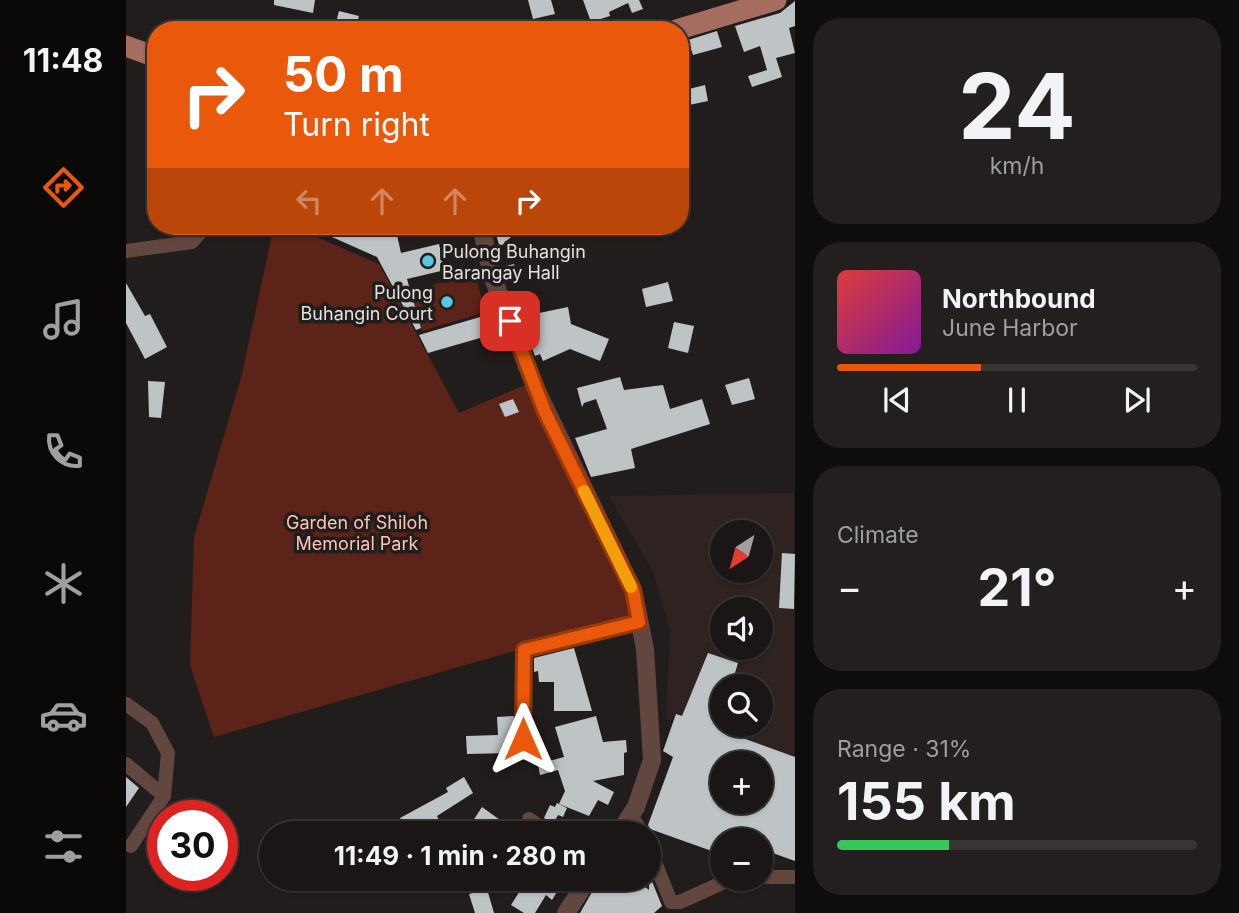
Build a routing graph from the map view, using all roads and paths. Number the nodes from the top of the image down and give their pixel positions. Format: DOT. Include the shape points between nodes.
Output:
graph roads {
  1 [pos="776,0"];
  2 [pos="689,26"];
  3 [pos="126,46"];
  4 [pos="147,54"];
  5 [pos="198,235"];
  6 [pos="483,235"];
  7 [pos="126,251"];
  8 [pos="639,622"];
  9 [pos="126,704"];
  10 [pos="523,753"];
  11 [pos="126,764"];
  12 [pos="164,796"];
  13 [pos="631,815"];
  14 [pos="529,819"];
  15 [pos="532,821"];
  16 [pos="627,821"];
  17 [pos="635,821"];
  18 [pos="128,847"];
  19 [pos="661,877"];
  20 [pos="773,877"];
  21 [pos="794,877"];
  22 [pos="710,888"];
  23 [pos="580,891"];
  24 [pos="566,913"];
  1 -- 2 [label="main road"];
  3 -- 4 [label="main road"];
  5 -- 7 [label="street" via="192,242"];
  6 -- 8 [label="street" via="492,276 536,389 633,590"];
  8 -- 10 [label="street" via="524,650"];
  8 -- 13 [label="street" via="652,760"];
  9 -- 12 [label="street" via="152,723 168,753"];
  11 -- 12 [label="street"];
  12 -- 18 [label="street"];
  13 -- 16 [label="street"];
  13 -- 17 [label="street"];
  14 -- 15 [label="street"];
  19 -- 22 [label="street" via="671,902"];
  20 -- 21 [label="street"];
  23 -- 24 [label="street"];
}
